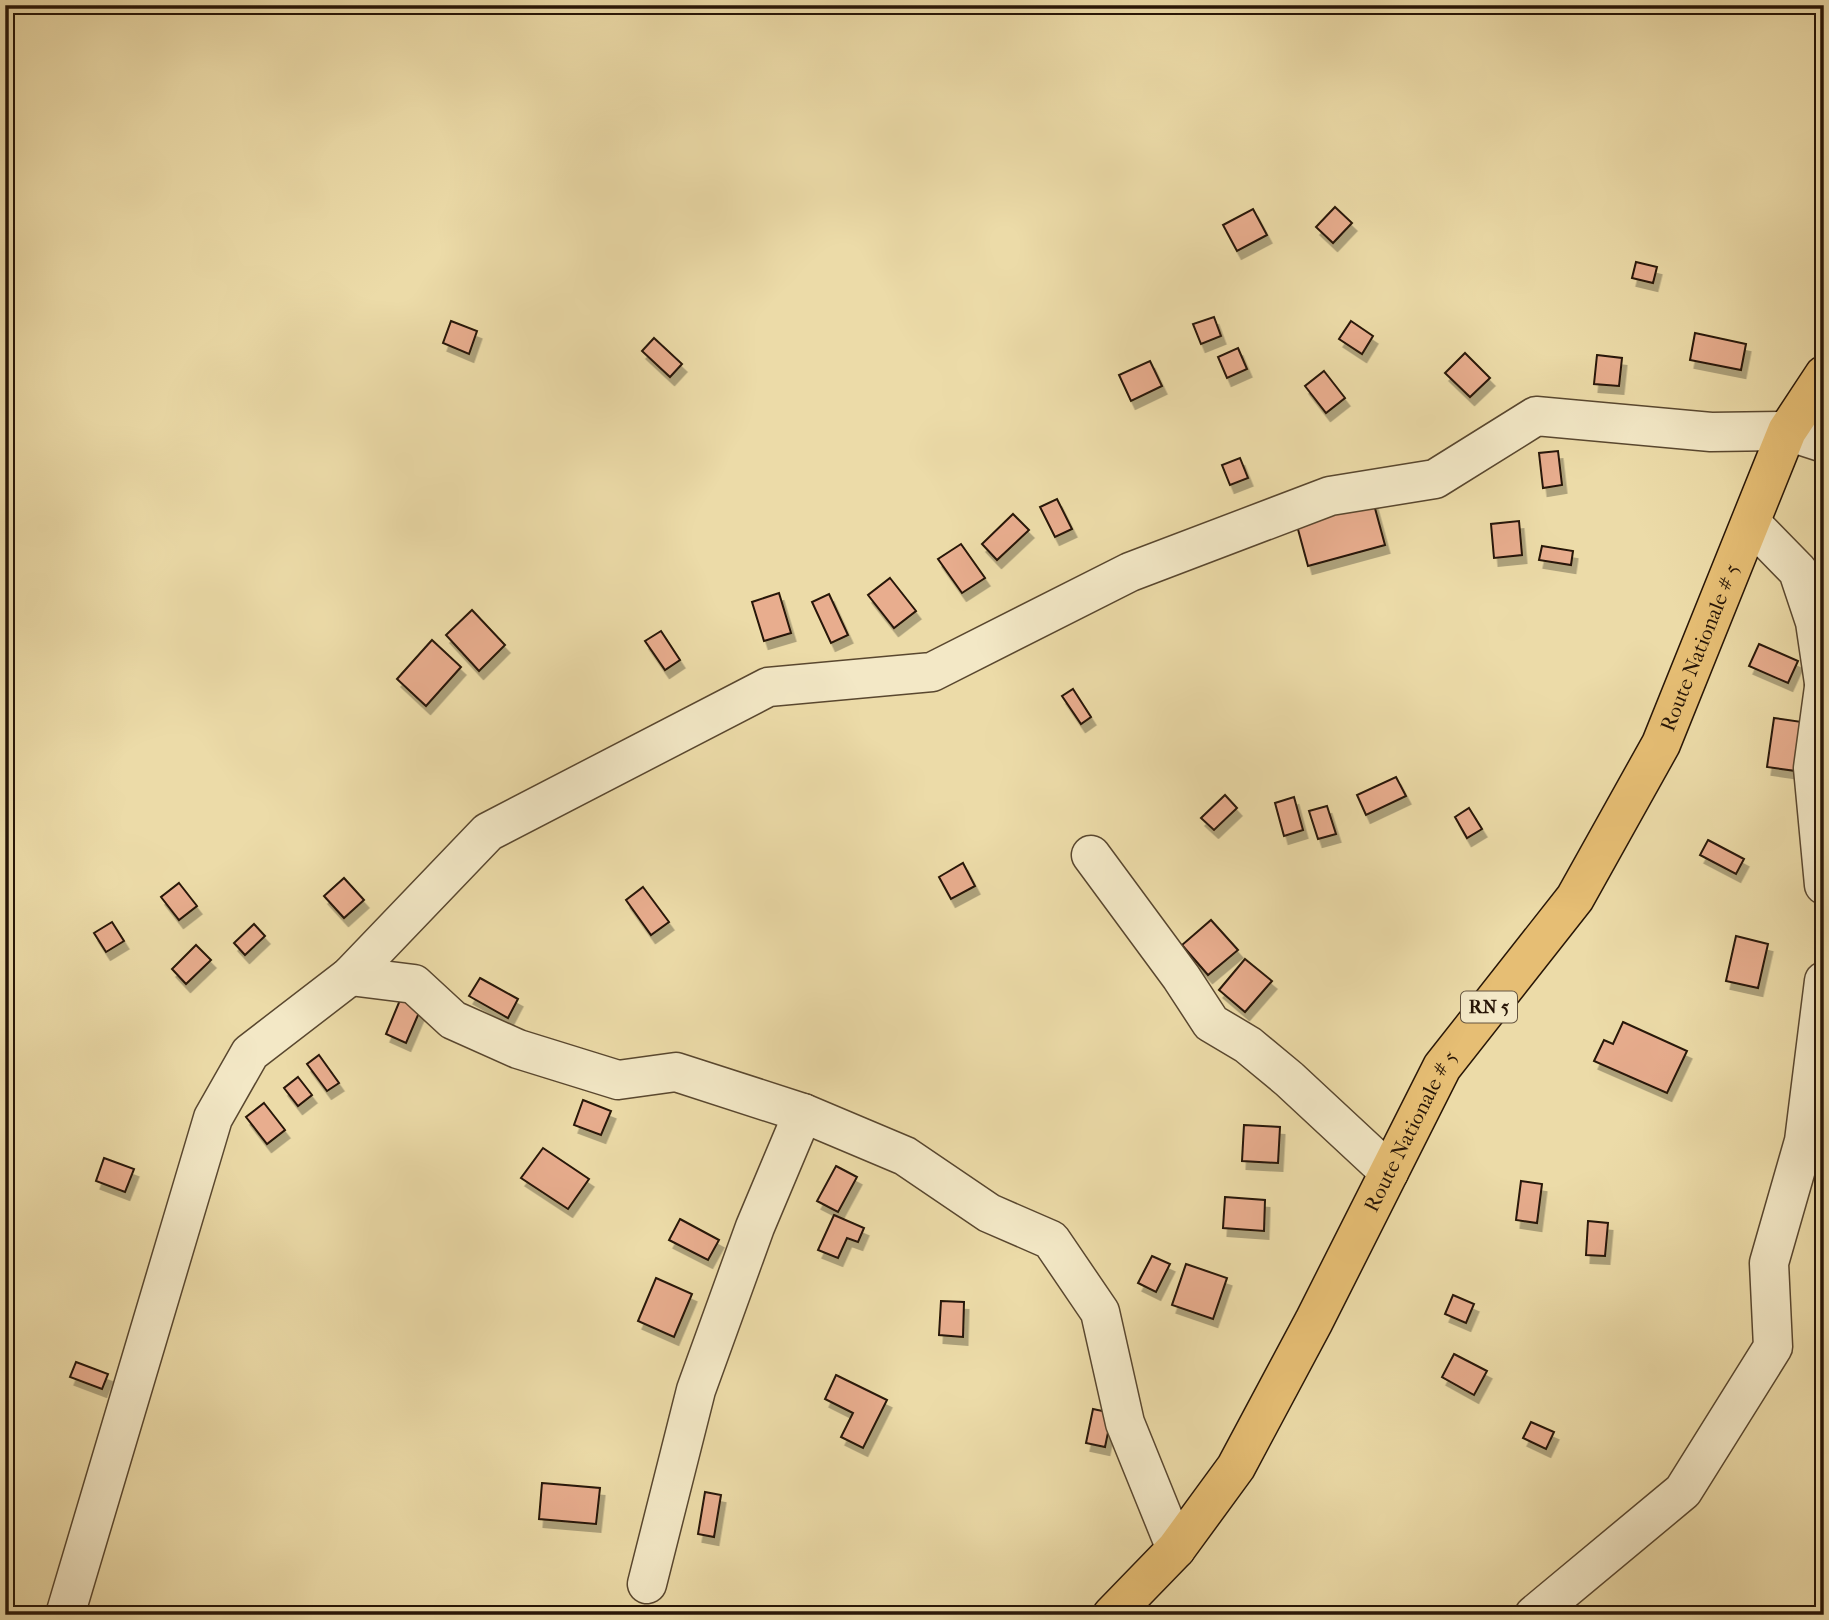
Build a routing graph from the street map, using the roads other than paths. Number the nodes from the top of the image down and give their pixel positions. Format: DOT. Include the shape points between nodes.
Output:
graph roads {
  1 [pos="1824,375"];
  2 [pos="1787,430"];
  3 [pos="1824,443"];
  4 [pos="1751,523"];
  5 [pos="1824,685"];
  6 [pos="1091,855"];
  7 [pos="1824,885"];
  8 [pos="350,976"];
  9 [pos="1824,981"];
  10 [pos="803,1113"];
  11 [pos="1389,1172"];
  12 [pos="1176,1549"];
  13 [pos="648,1584"];
  14 [pos="65,1615"];
  15 [pos="1112,1615"];
  16 [pos="1534,1615"];
  1 -- 2 [label="main road, Route Nationale # 5 / RN 5"];
  2 -- 3 [label="street"];
  2 -- 4 [label="main road, Route Nationale # 5 / RN 5"];
  2 -- 8 [label="street" via="1711,432 1536,416 1435,479 1330,496 1155,562 932,672 768,687 488,832"];
  4 -- 5 [label="street" via="1798,571 1815,622"];
  4 -- 11 [label="main road, Route Nationale # 5 / RN 5" via="1661,744 1582,886 1442,1067"];
  5 -- 7 [label="street" via="1813,768"];
  6 -- 11 [label="street" via="1211,1023 1248,1045 1289,1079"];
  8 -- 10 [label="street" via="414,984 453,1020 518,1049 618,1080 676,1072"];
  8 -- 14 [label="street" via="250,1052 213,1118"];
  9 -- 16 [label="street" via="1804,1141 1769,1264 1773,1347 1683,1491"];
  10 -- 12 [label="street" via="905,1156 989,1213 1051,1240 1100,1312 1125,1423"];
  10 -- 13 [label="street" via="755,1227 696,1390"];
  11 -- 12 [label="main road, Route Nationale # 5 / RN 5" via="1236,1467"];
  12 -- 15 [label="main road, Route Nationale # 5 / RN 5"];
}
